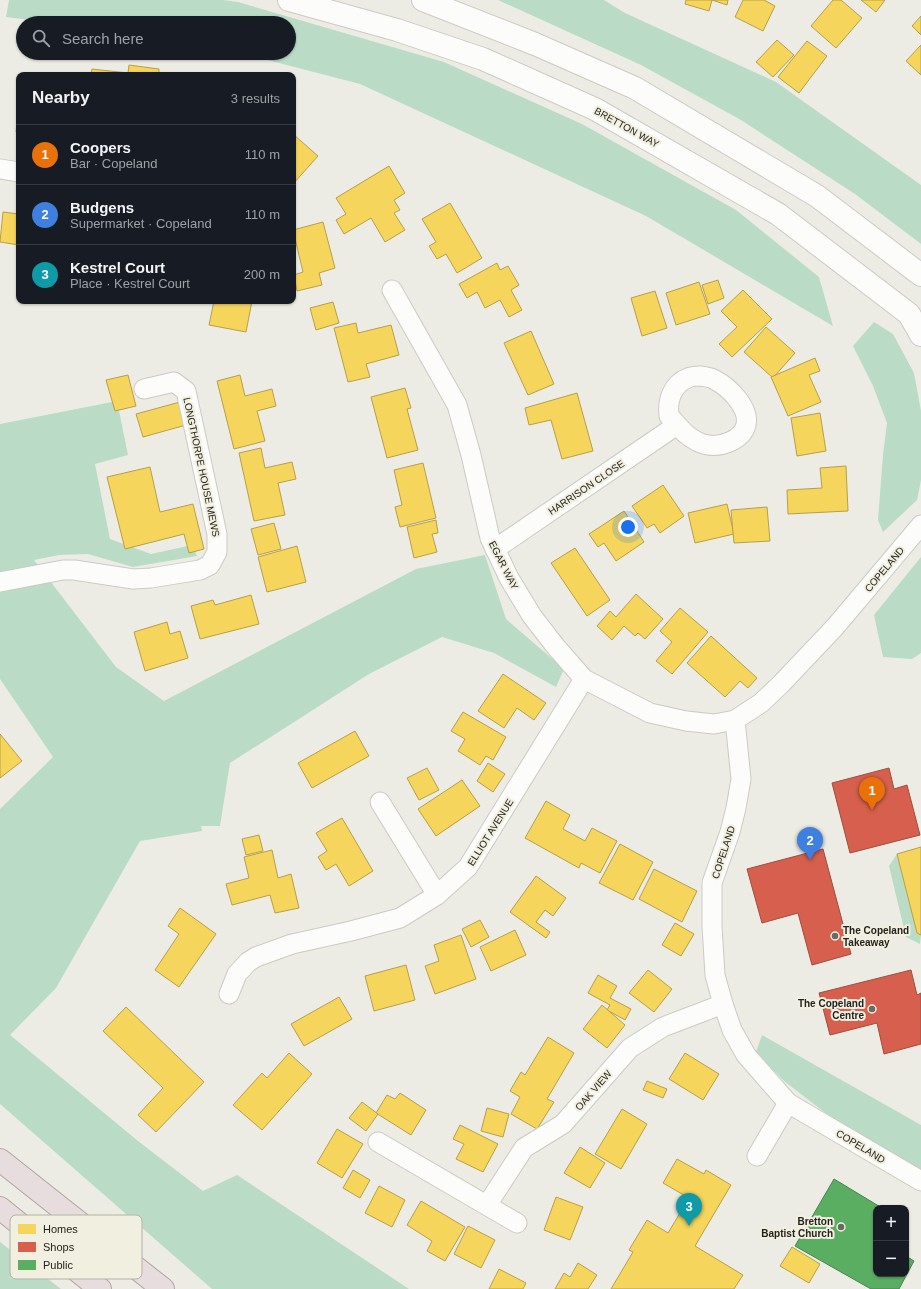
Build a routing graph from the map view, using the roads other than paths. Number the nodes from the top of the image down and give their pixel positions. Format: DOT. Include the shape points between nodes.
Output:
graph roads {
  1 [pos="288,0"];
  2 [pos="423,0"];
  3 [pos="0,169"];
  4 [pos="16,172"];
  5 [pos="921,275"];
  6 [pos="392,290"];
  7 [pos="921,335"];
  8 [pos="144,389"];
  9 [pos="677,424"];
  10 [pos="921,525"];
  11 [pos="495,549"];
  12 [pos="0,582"];
  13 [pos="584,679"];
  14 [pos="735,720"];
  15 [pos="380,802"];
  16 [pos="437,895"];
  17 [pos="229,994"];
  18 [pos="723,1004"];
  19 [pos="788,1103"];
  20 [pos="378,1142"];
  21 [pos="757,1156"];
  22 [pos="0,1160"];
  23 [pos="921,1181"];
  24 [pos="487,1205"];
  25 [pos="0,1208"];
  26 [pos="69,1215"];
  27 [pos="10,1216"];
  28 [pos="517,1223"];
  29 [pos="142,1272"];
  30 [pos="88,1279"];
  31 [pos="100,1289"];
  32 [pos="163,1289"];
  1 -- 7 [label="street, BRETTON WAY" via="398,30 483,59 595,109 778,214 908,314"];
  2 -- 5 [label="street" via="535,44 635,88 817,196"];
  3 -- 4 [label="street"];
  6 -- 11 [label="street, EGAR WAY" via="458,405 490,538"];
  8 -- 12 [label="street, LONGTHORPE HOUSE MEWS" via="174,382 186,391 217,534 217,552 210,565 200,570 150,578 133,579 63,570"];
  9 -- 11 [label="street, HARRISON CLOSE"];
  10 -- 14 [label="street, COPELAND" via="834,627 781,684 761,704"];
  11 -- 13 [label="street, EGAR WAY" via="532,616"];
  13 -- 14 [label="street, EGAR WAY" via="650,713 714,724"];
  13 -- 16 [label="street, ELLIOT AVENUE" via="468,867"];
  14 -- 18 [label="street, COPELAND" via="741,779 730,832 712,882 715,975"];
  15 -- 16 [label="street"];
  16 -- 17 [label="street, ELLIOT AVENUE" via="400,918 292,944 256,957 237,974"];
  18 -- 19 [label="street, COPELAND" via="732,1030 746,1055"];
  18 -- 24 [label="street, OAK VIEW" via="663,1027 630,1048 563,1124 524,1148"];
  19 -- 21 [label="street"];
  19 -- 23 [label="street, COPELAND"];
  20 -- 24 [label="street"];
  22 -- 26 [label="highway"];
  24 -- 28 [label="street"];
  25 -- 27 [label="highway"];
  29 -- 32 [label="highway"];
  30 -- 31 [label="highway"];
}
